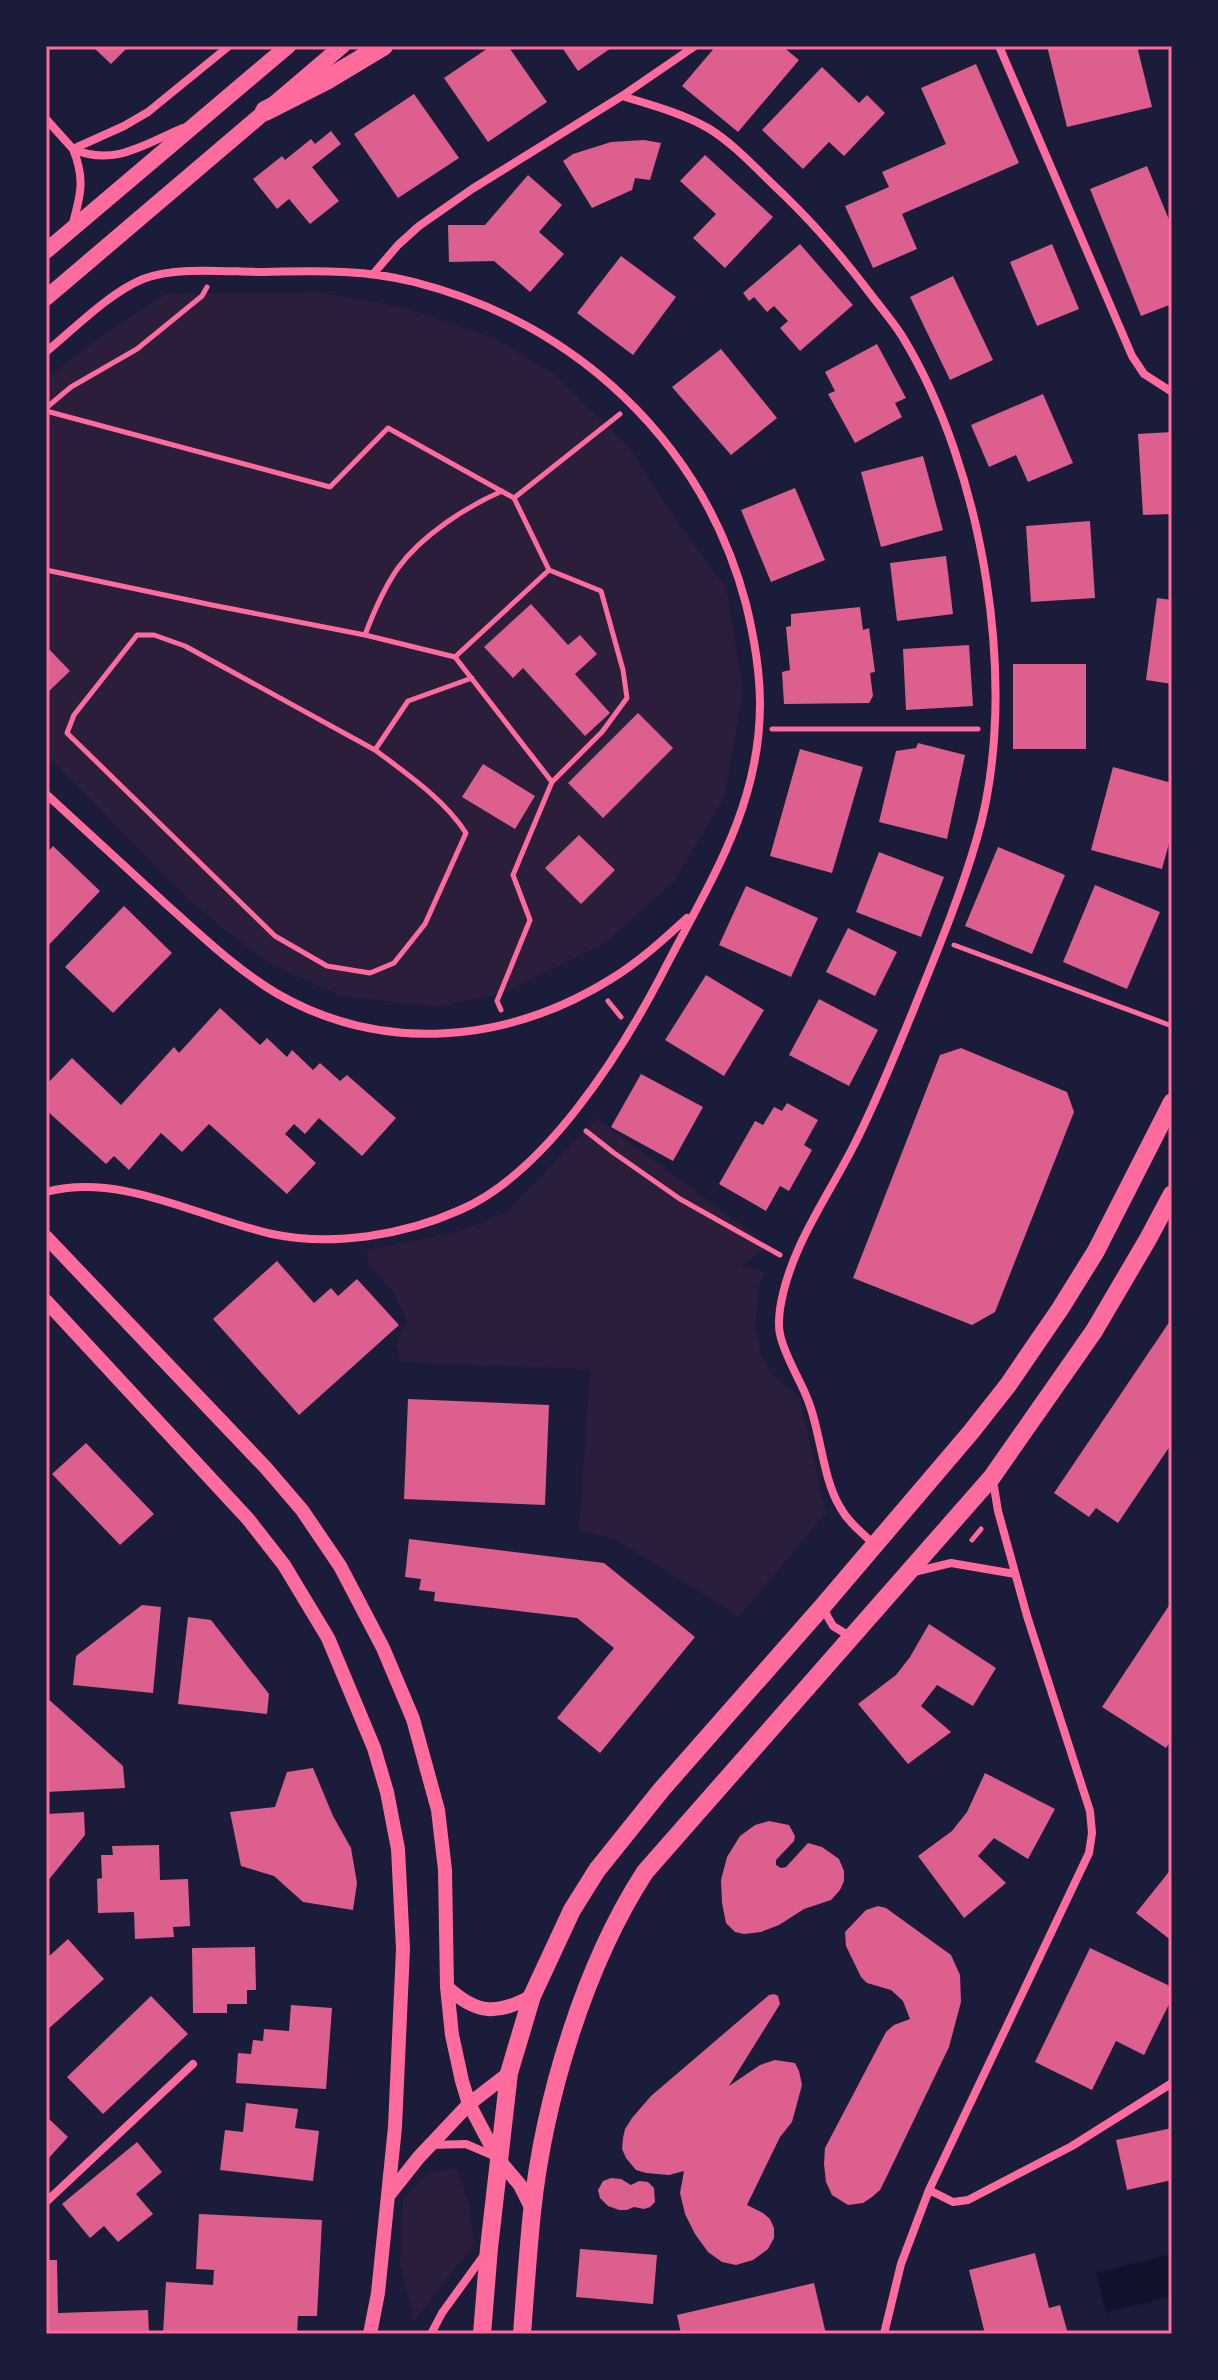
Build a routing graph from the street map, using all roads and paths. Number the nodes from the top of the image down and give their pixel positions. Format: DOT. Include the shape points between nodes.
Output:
graph roads {
  1 [pos="229,46"];
  2 [pos="288,46"];
  3 [pos="342,46"];
  4 [pos="383,46"];
  5 [pos="695,46"];
  6 [pos="999,46"];
  7 [pos="622,96"];
  8 [pos="265,111"];
  9 [pos="46,119"];
  10 [pos="195,123"];
  11 [pos="73,149"];
  12 [pos="71,231"];
  13 [pos="46,251"];
  14 [pos="216,272"];
  15 [pos="374,273"];
  16 [pos="46,298"];
  17 [pos="46,352"];
  18 [pos="1172,392"];
  19 [pos="632,404"];
  20 [pos="46,410"];
  21 [pos="502,491"];
  22 [pos="514,498"];
  23 [pos="46,570"];
  24 [pos="549,570"];
  25 [pos="365,635"];
  26 [pos="455,657"];
  27 [pos="472,678"];
  28 [pos="759,729"];
  29 [pos="995,729"];
  30 [pos="375,750"];
  31 [pos="552,782"];
  32 [pos="46,794"];
  33 [pos="694,912"];
  34 [pos="942,940"];
  35 [pos="608,1001"];
  36 [pos="621,1018"];
  37 [pos="506,1024"];
  38 [pos="1172,1026"];
  39 [pos="1172,1102"];
  40 [pos="586,1131"];
  41 [pos="46,1192"];
  42 [pos="1172,1194"];
  43 [pos="48,1242"];
  44 [pos="793,1263"];
  45 [pos="46,1301"];
  46 [pos="992,1477"];
  47 [pos="981,1529"];
  48 [pos="972,1540"];
  49 [pos="874,1544"];
  50 [pos="908,1574"];
  51 [pos="1015,1574"];
  52 [pos="822,1607"];
  53 [pos="851,1637"];
  54 [pos="447,1987"];
  55 [pos="532,1996"];
  56 [pos="193,2064"];
  57 [pos="509,2073"];
  58 [pos="1172,2083"];
  59 [pos="469,2104"];
  60 [pos="431,2145"];
  61 [pos="498,2159"];
  62 [pos="929,2190"];
  63 [pos="388,2196"];
  64 [pos="46,2202"];
  65 [pos="532,2209"];
  66 [pos="489,2248"];
  67 [pos="370,2334"];
  68 [pos="431,2334"];
  69 [pos="482,2334"];
  70 [pos="522,2334"];
  71 [pos="884,2334"];
  1 -- 11 [label="street" via="148,112"];
  2 -- 10 [label="main road"];
  3 -- 8 [label="main road"];
  4 -- 8 [label="highway"];
  5 -- 7 [label="street"];
  6 -- 18 [label="street" via="1132,356 1144,374"];
  7 -- 15 [label="street" via="419,226"];
  7 -- 29 [label="street" via="692,120 729,144 813,223 901,334 955,449 974,519 992,627"];
  8 -- 16 [label="main road"];
  9 -- 11 [label="street"];
  10 -- 11 [label="street" via="113,156"];
  10 -- 12 [label="main road"];
  11 -- 12 [label="street" via="82,179"];
  12 -- 13 [label="main road"];
  14 -- 15 [label="street"];
  14 -- 17 [label="street" via="163,273 137,281"];
  14 -- 20 [label="path" via="202,296 148,340 71,387"];
  15 -- 19 [label="street" via="449,293 526,325 585,363"];
  19 -- 22 [label="path"];
  19 -- 28 [label="street" via="691,478 725,541 755,640"];
  20 -- 21 [label="path" via="330,487 388,428"];
  21 -- 22 [label="path"];
  21 -- 25 [label="path" via="474,503 435,531 399,566"];
  22 -- 24 [label="path"];
  23 -- 25 [label="path"];
  24 -- 26 [label="path"];
  24 -- 31 [label="path" via="601,591 627,698"];
  25 -- 26 [label="path"];
  26 -- 27 [label="path"];
  27 -- 30 [label="path" via="408,701"];
  27 -- 31 [label="path"];
  28 -- 29 [label="path"];
  28 -- 33 [label="street" via="739,822"];
  29 -- 34 [label="street" via="983,815"];
  30 -- 30 [label="path" via="185,646 154,635 137,635 74,715 67,733 275,936 327,966 370,973 394,963 425,924 466,833 415,780"];
  31 -- 37 [label="path" via="513,875 530,920 497,1001"];
  32 -- 37 [label="street" via="231,960 291,1001 348,1023 402,1033 453,1034"];
  33 -- 37 [label="street" via="612,978 562,1005"];
  33 -- 41 [label="street" via="594,1086 529,1163 478,1202 454,1213 381,1234 298,1237 124,1192 78,1186"];
  34 -- 38 [label="path"];
  34 -- 44 [label="street" via="853,1148"];
  35 -- 36 [label="path"];
  39 -- 49 [label="main road" via="1096,1251 1060,1309 971,1432"];
  40 -- 44 [label="path" via="680,1199"];
  42 -- 46 [label="main road" via="1094,1331"];
  43 -- 54 [label="street" via="275,1479 317,1529 346,1578 398,1679 428,1768 443,1850"];
  44 -- 49 [label="street" via="781,1303 780,1335 807,1398 838,1504"];
  45 -- 63 [label="street" via="248,1519 284,1565 328,1638 367,1730 393,1817 402,1915"];
  46 -- 50 [label="main road"];
  46 -- 51 [label="street"];
  47 -- 48 [label="path"];
  49 -- 52 [label="main road"];
  50 -- 51 [label="street" via="951,1563"];
  50 -- 53 [label="main road"];
  51 -- 62 [label="street" via="1088,1803 1091,1842"];
  52 -- 53 [label="street" via="833,1626"];
  52 -- 55 [label="main road" via="597,1870"];
  53 -- 65 [label="main road" via="645,1872 622,1909 562,2063"];
  54 -- 55 [label="street" via="468,2003 492,2011"];
  54 -- 59 [label="street" via="455,2055"];
  55 -- 57 [label="main road"];
  56 -- 64 [label="street"];
  57 -- 59 [label="street"];
  57 -- 61 [label="main road"];
  58 -- 62 [label="street" via="1072,2146 968,2200 953,2202"];
  59 -- 60 [label="street"];
  59 -- 61 [label="street"];
  60 -- 61 [label="street" via="466,2144"];
  60 -- 63 [label="street"];
  61 -- 65 [label="street"];
  61 -- 66 [label="main road"];
  62 -- 71 [label="street" via="901,2264"];
  63 -- 67 [label="street"];
  65 -- 70 [label="main road"];
  66 -- 68 [label="street"];
  66 -- 69 [label="main road"];
}
